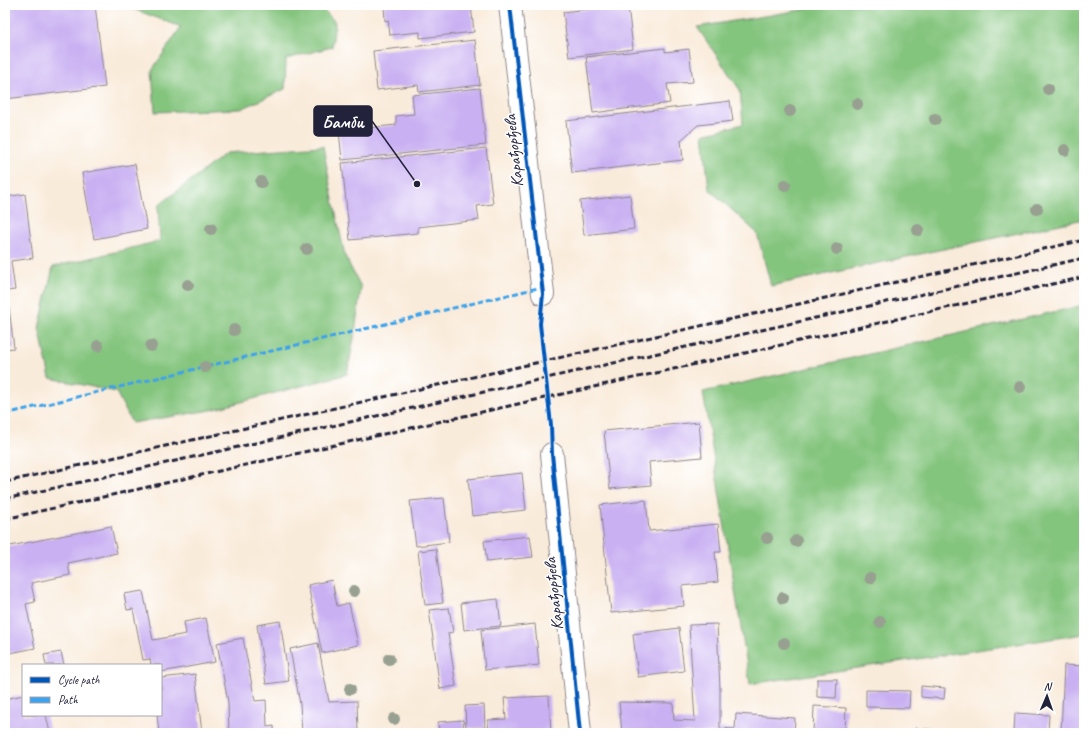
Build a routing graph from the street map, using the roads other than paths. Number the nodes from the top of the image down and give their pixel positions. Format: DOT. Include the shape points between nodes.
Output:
graph roads {
  1 [pos="510,5"];
  2 [pos="543,294"];
  3 [pos="552,454"];
  4 [pos="580,733"];
  1 -- 2 [label="street, Карађорђева"];
  3 -- 4 [label="street, Карађорђева"];
}
